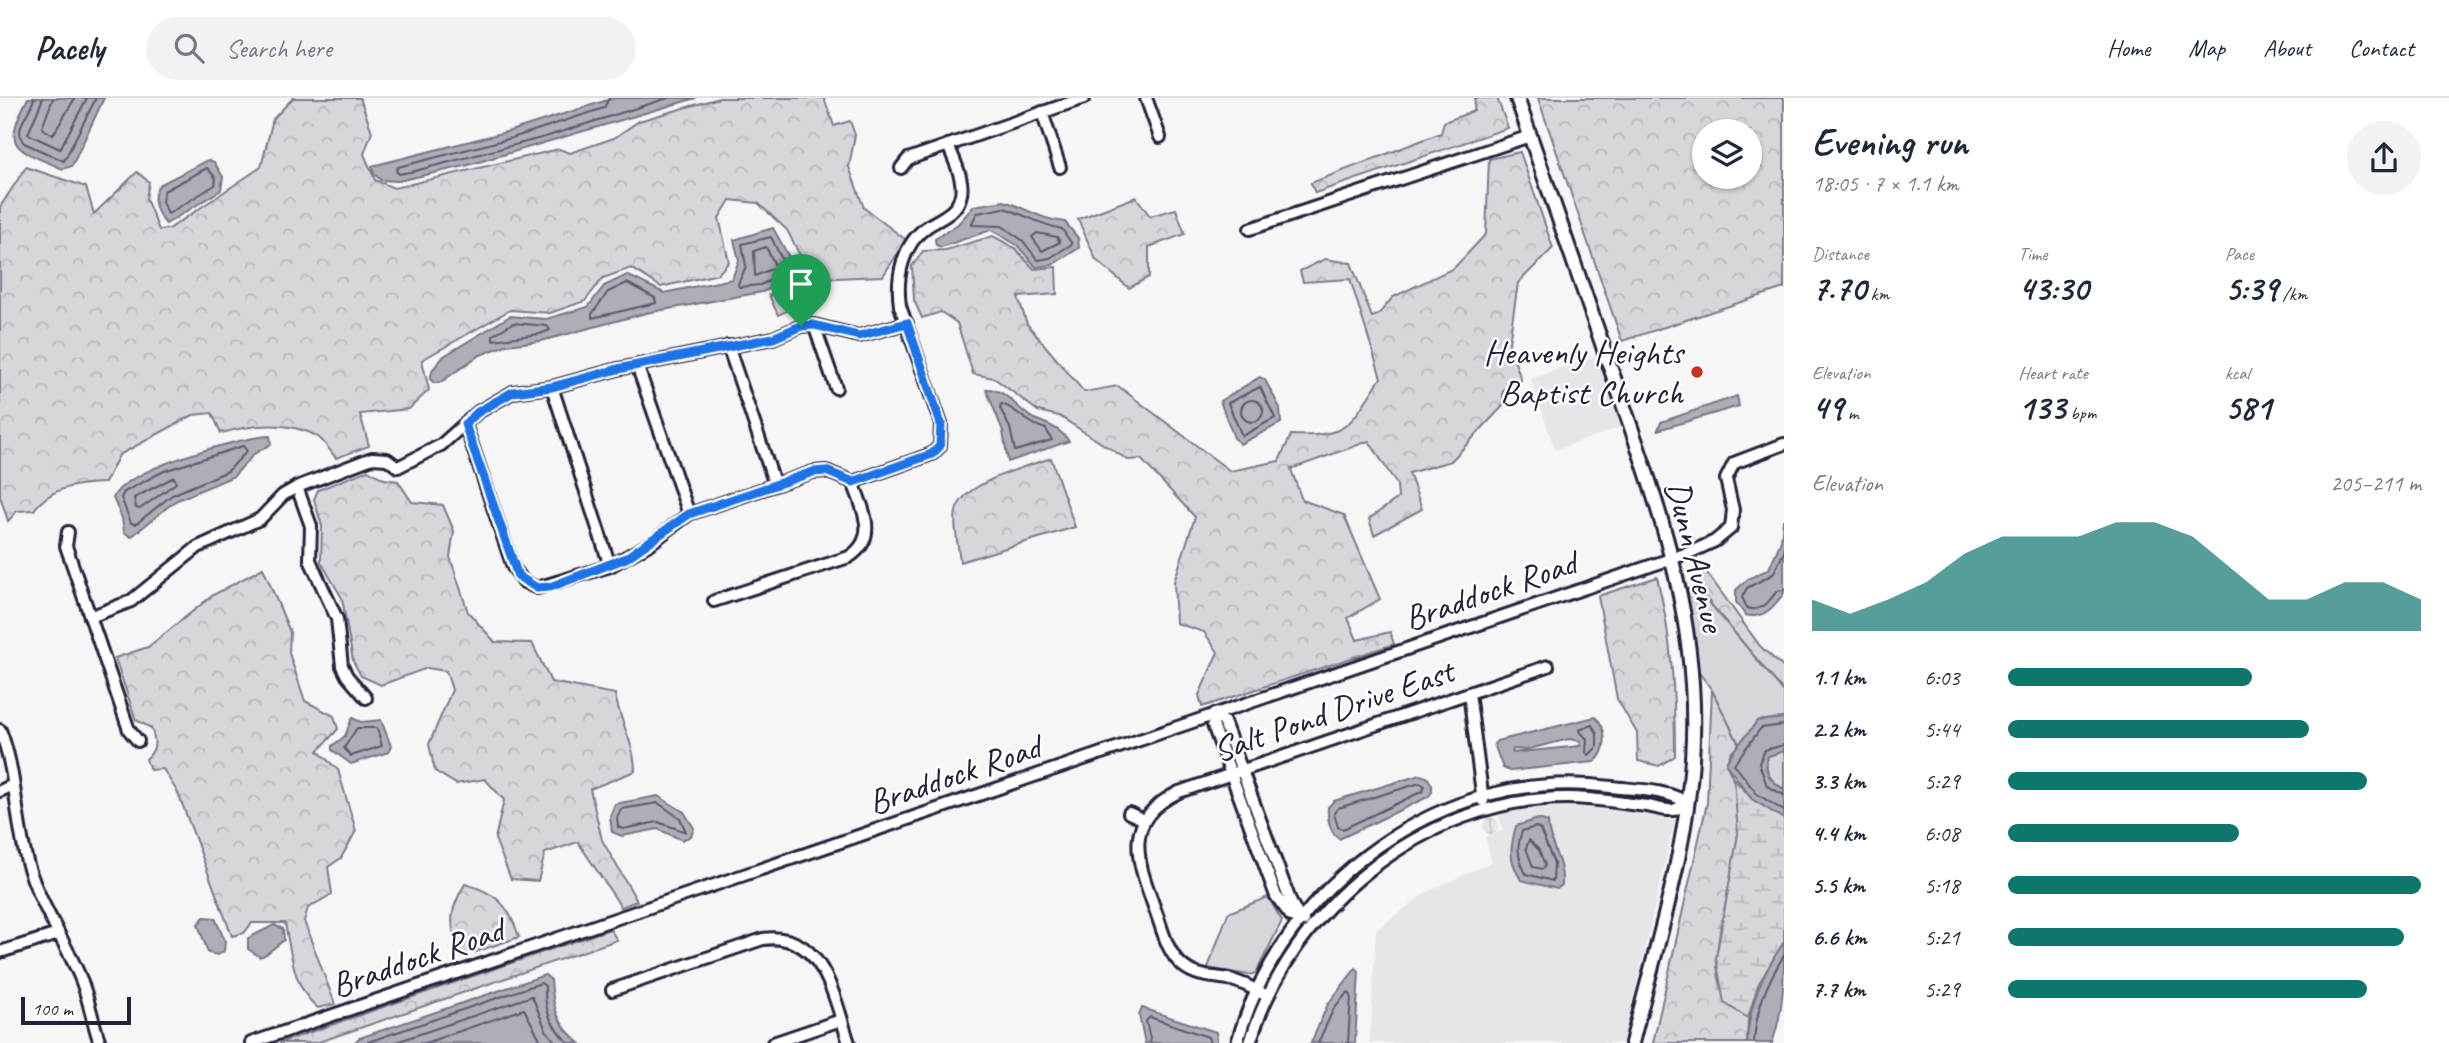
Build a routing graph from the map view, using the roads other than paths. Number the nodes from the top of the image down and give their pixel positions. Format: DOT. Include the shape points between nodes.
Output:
graph roads {
  1 [pos="1084,98"];
  2 [pos="1146,98"];
  3 [pos="1517,98"];
  4 [pos="1042,112"];
  5 [pos="1530,135"];
  6 [pos="1160,137"];
  7 [pos="948,145"];
  8 [pos="1060,167"];
  9 [pos="901,168"];
  10 [pos="1250,229"];
  11 [pos="907,323"];
  12 [pos="814,325"];
  13 [pos="728,346"];
  14 [pos="637,365"];
  15 [pos="552,387"];
  16 [pos="836,388"];
  17 [pos="465,424"];
  18 [pos="1784,444"];
  19 [pos="853,482"];
  20 [pos="775,485"];
  21 [pos="297,487"];
  22 [pos="689,514"];
  23 [pos="68,532"];
  24 [pos="1674,557"];
  25 [pos="610,566"];
  26 [pos="714,601"];
  27 [pos="90,617"];
  28 [pos="1548,666"];
  29 [pos="1469,693"];
  30 [pos="366,698"];
  31 [pos="1215,714"];
  32 [pos="0,730"];
  33 [pos="138,741"];
  34 [pos="1236,773"];
  35 [pos="13,785"];
  36 [pos="0,790"];
  37 [pos="1482,796"];
  38 [pos="1688,803"];
  39 [pos="1485,811"];
  40 [pos="1129,813"];
  41 [pos="1144,820"];
  42 [pos="1300,919"];
  43 [pos="1312,928"];
  44 [pos="58,934"];
  45 [pos="0,952"];
  46 [pos="612,990"];
  47 [pos="1257,990"];
  48 [pos="1268,996"];
  49 [pos="841,1020"];
  50 [pos="100,1043"];
  51 [pos="251,1043"];
  52 [pos="773,1043"];
  53 [pos="849,1043"];
  54 [pos="1237,1043"];
  55 [pos="1250,1043"];
  56 [pos="1632,1043"];
  1 -- 4 [label="street"];
  2 -- 6 [label="street"];
  3 -- 5 [label="main road, Dunn Avenue"];
  4 -- 7 [label="street"];
  4 -- 8 [label="street"];
  5 -- 10 [label="street"];
  5 -- 24 [label="main road, Dunn Avenue"];
  7 -- 9 [label="street" via="908,159"];
  7 -- 11 [label="street" via="960,177 961,197 945,216 925,228 900,266 898,290"];
  11 -- 12 [label="street" via="859,336"];
  11 -- 19 [label="street" via="941,424 942,449"];
  12 -- 13 [label="street"];
  12 -- 16 [label="street"];
  13 -- 14 [label="street"];
  13 -- 20 [label="street"];
  14 -- 15 [label="street"];
  14 -- 22 [label="street"];
  15 -- 17 [label="street" via="513,392"];
  15 -- 25 [label="street"];
  17 -- 21 [label="street" via="441,445 398,467 387,459 372,458"];
  17 -- 25 [label="street" via="522,586 550,587"];
  18 -- 24 [label="street, Braddock Road" via="1734,463 1726,479 1733,510 1731,527 1715,541"];
  19 -- 20 [label="street" via="826,471"];
  19 -- 26 [label="street" via="867,523 867,548"];
  20 -- 22 [label="street"];
  21 -- 27 [label="street" via="260,519 198,547 131,601"];
  21 -- 30 [label="street" via="311,526 310,560 337,619 342,666"];
  22 -- 25 [label="street"];
  23 -- 27 [label="street" via="66,546"];
  24 -- 31 [label="street, Braddock Road"];
  24 -- 38 [label="main road, Dunn Avenue" via="1693,671"];
  27 -- 33 [label="street" via="129,730"];
  28 -- 29 [label="street, Salt Pond Drive East"];
  29 -- 34 [label="street, Salt Pond Drive East"];
  29 -- 37 [label="street"];
  31 -- 34 [label="street" via="1213,725"];
  31 -- 51 [label="street, Braddock Road"];
  32 -- 35 [label="street"];
  34 -- 41 [label="street, Salt Pond Drive East" via="1163,800"];
  34 -- 42 [label="street" via="1276,896 1291,916"];
  35 -- 36 [label="street"];
  35 -- 44 [label="street" via="28,866"];
  37 -- 38 [label="street" via="1534,786 1598,785 1675,795"];
  37 -- 39 [label="street"];
  37 -- 42 [label="street" via="1432,815 1376,848 1348,869"];
  38 -- 39 [label="street" via="1674,810 1564,798"];
  38 -- 56 [label="main road, Dunn Avenue"];
  39 -- 43 [label="street" via="1428,833 1379,862"];
  40 -- 41 [label="street"];
  41 -- 47 [label="street" via="1137,844 1138,862 1171,952 1191,972 1231,979"];
  42 -- 43 [label="street"];
  42 -- 47 [label="street"];
  43 -- 48 [label="street"];
  44 -- 45 [label="street"];
  44 -- 50 [label="street" via="80,977"];
  46 -- 49 [label="street" via="763,939 786,939 805,946 818,960"];
  47 -- 48 [label="street"];
  47 -- 54 [label="street"];
  48 -- 55 [label="street"];
  49 -- 52 [label="street"];
  49 -- 53 [label="street"];
}
